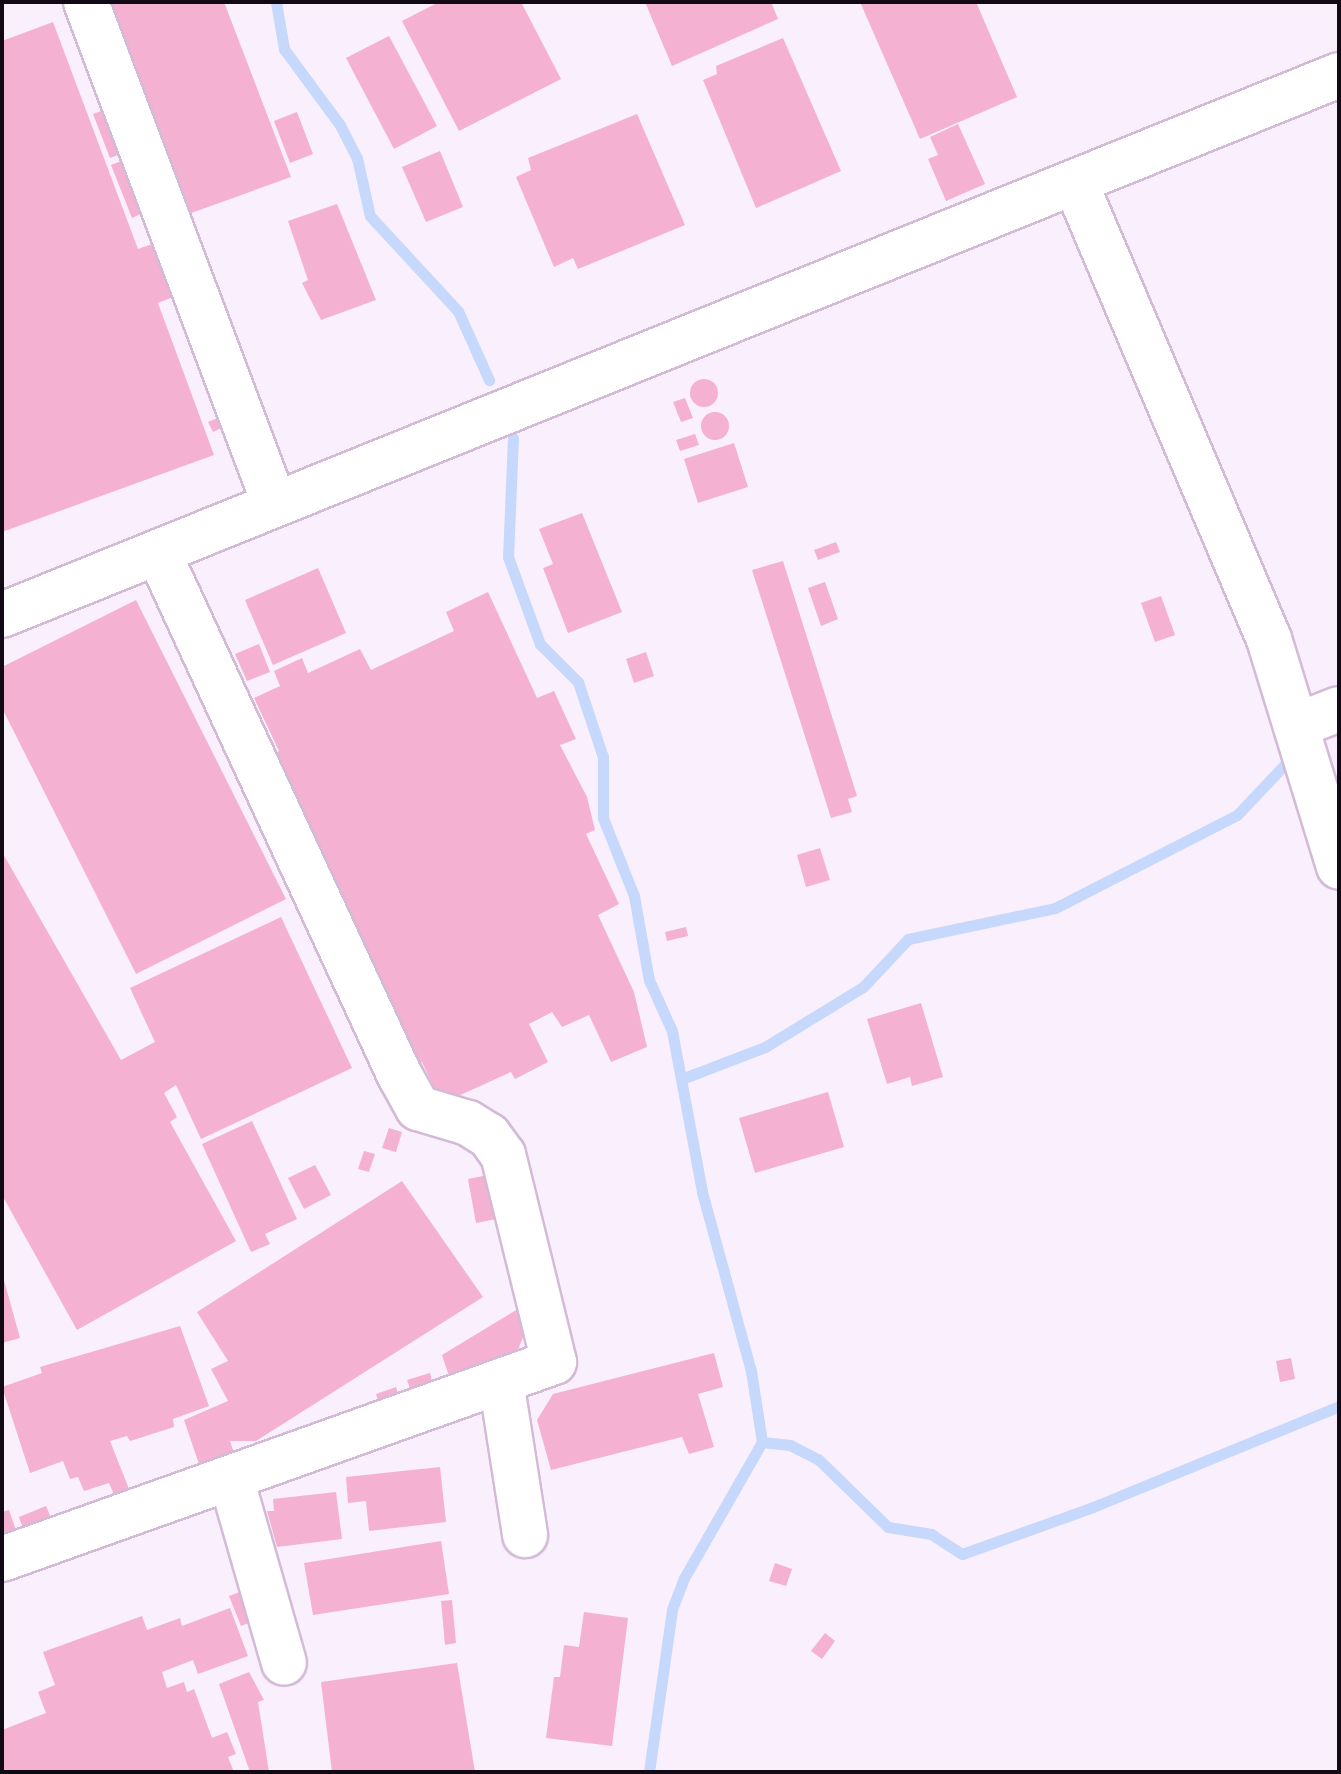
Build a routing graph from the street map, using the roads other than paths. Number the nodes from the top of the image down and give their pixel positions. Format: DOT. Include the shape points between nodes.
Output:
graph roads {
  1 [pos="86,2"];
  2 [pos="1339,75"];
  3 [pos="1075,182"];
  4 [pos="275,505"];
  5 [pos="158,552"];
  6 [pos="2,615"];
  7 [pos="1339,709"];
  8 [pos="1298,725"];
  9 [pos="1339,866"];
  10 [pos="501,1381"];
  11 [pos="231,1478"];
  12 [pos="525,1535"];
  13 [pos="2,1559"];
  14 [pos="284,1663"];
  1 -- 4 [label="street"];
  2 -- 3 [label="street"];
  3 -- 4 [label="street"];
  3 -- 8 [label="street" via="1269,639"];
  4 -- 5 [label="street"];
  5 -- 6 [label="street"];
  5 -- 10 [label="street" via="418,1108 468,1123 489,1136 503,1155 554,1362"];
  7 -- 8 [label="street"];
  8 -- 9 [label="street"];
  10 -- 11 [label="street"];
  10 -- 12 [label="street"];
  11 -- 13 [label="street"];
  11 -- 14 [label="street"];
}
